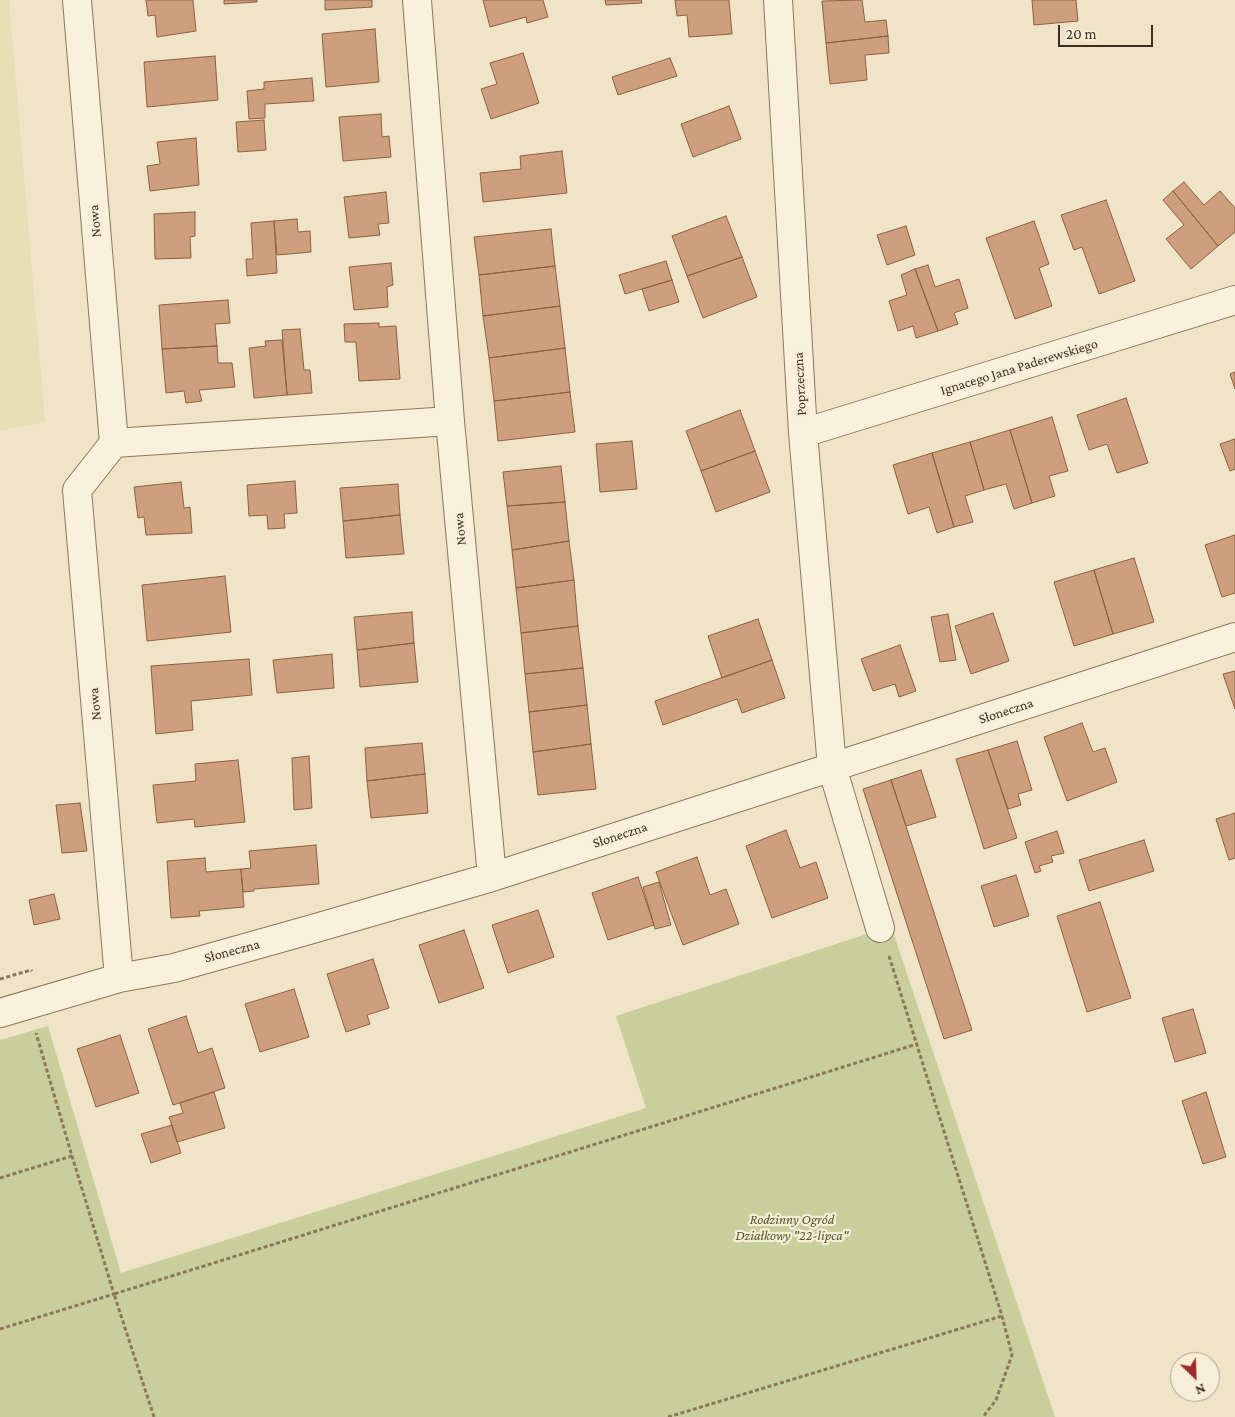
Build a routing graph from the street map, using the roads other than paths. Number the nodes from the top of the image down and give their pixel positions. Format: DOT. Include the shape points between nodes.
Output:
graph roads {
  1 [pos="76,0"];
  2 [pos="417,0"];
  3 [pos="778,0"];
  4 [pos="1235,300"];
  5 [pos="450,421"];
  6 [pos="803,433"];
  7 [pos="114,443"];
  8 [pos="1235,637"];
  9 [pos="832,767"];
  10 [pos="492,877"];
  11 [pos="880,928"];
  12 [pos="119,978"];
  13 [pos="0,1013"];
  1 -- 7 [label="street, Nowa"];
  2 -- 5 [label="street, Nowa"];
  3 -- 6 [label="street, Poprzeczna"];
  4 -- 6 [label="street, Ignacego Jana Paderewskiego"];
  5 -- 7 [label="street"];
  5 -- 10 [label="street, Nowa"];
  6 -- 9 [label="street, Poprzeczna"];
  7 -- 12 [label="street, Nowa" via="77,490"];
  8 -- 9 [label="street, Słoneczna"];
  9 -- 10 [label="street, Słoneczna"];
  9 -- 11 [label="street, Poprzeczna"];
  10 -- 12 [label="street, Słoneczna" via="174,968"];
  12 -- 13 [label="street, Słoneczna"];
}
